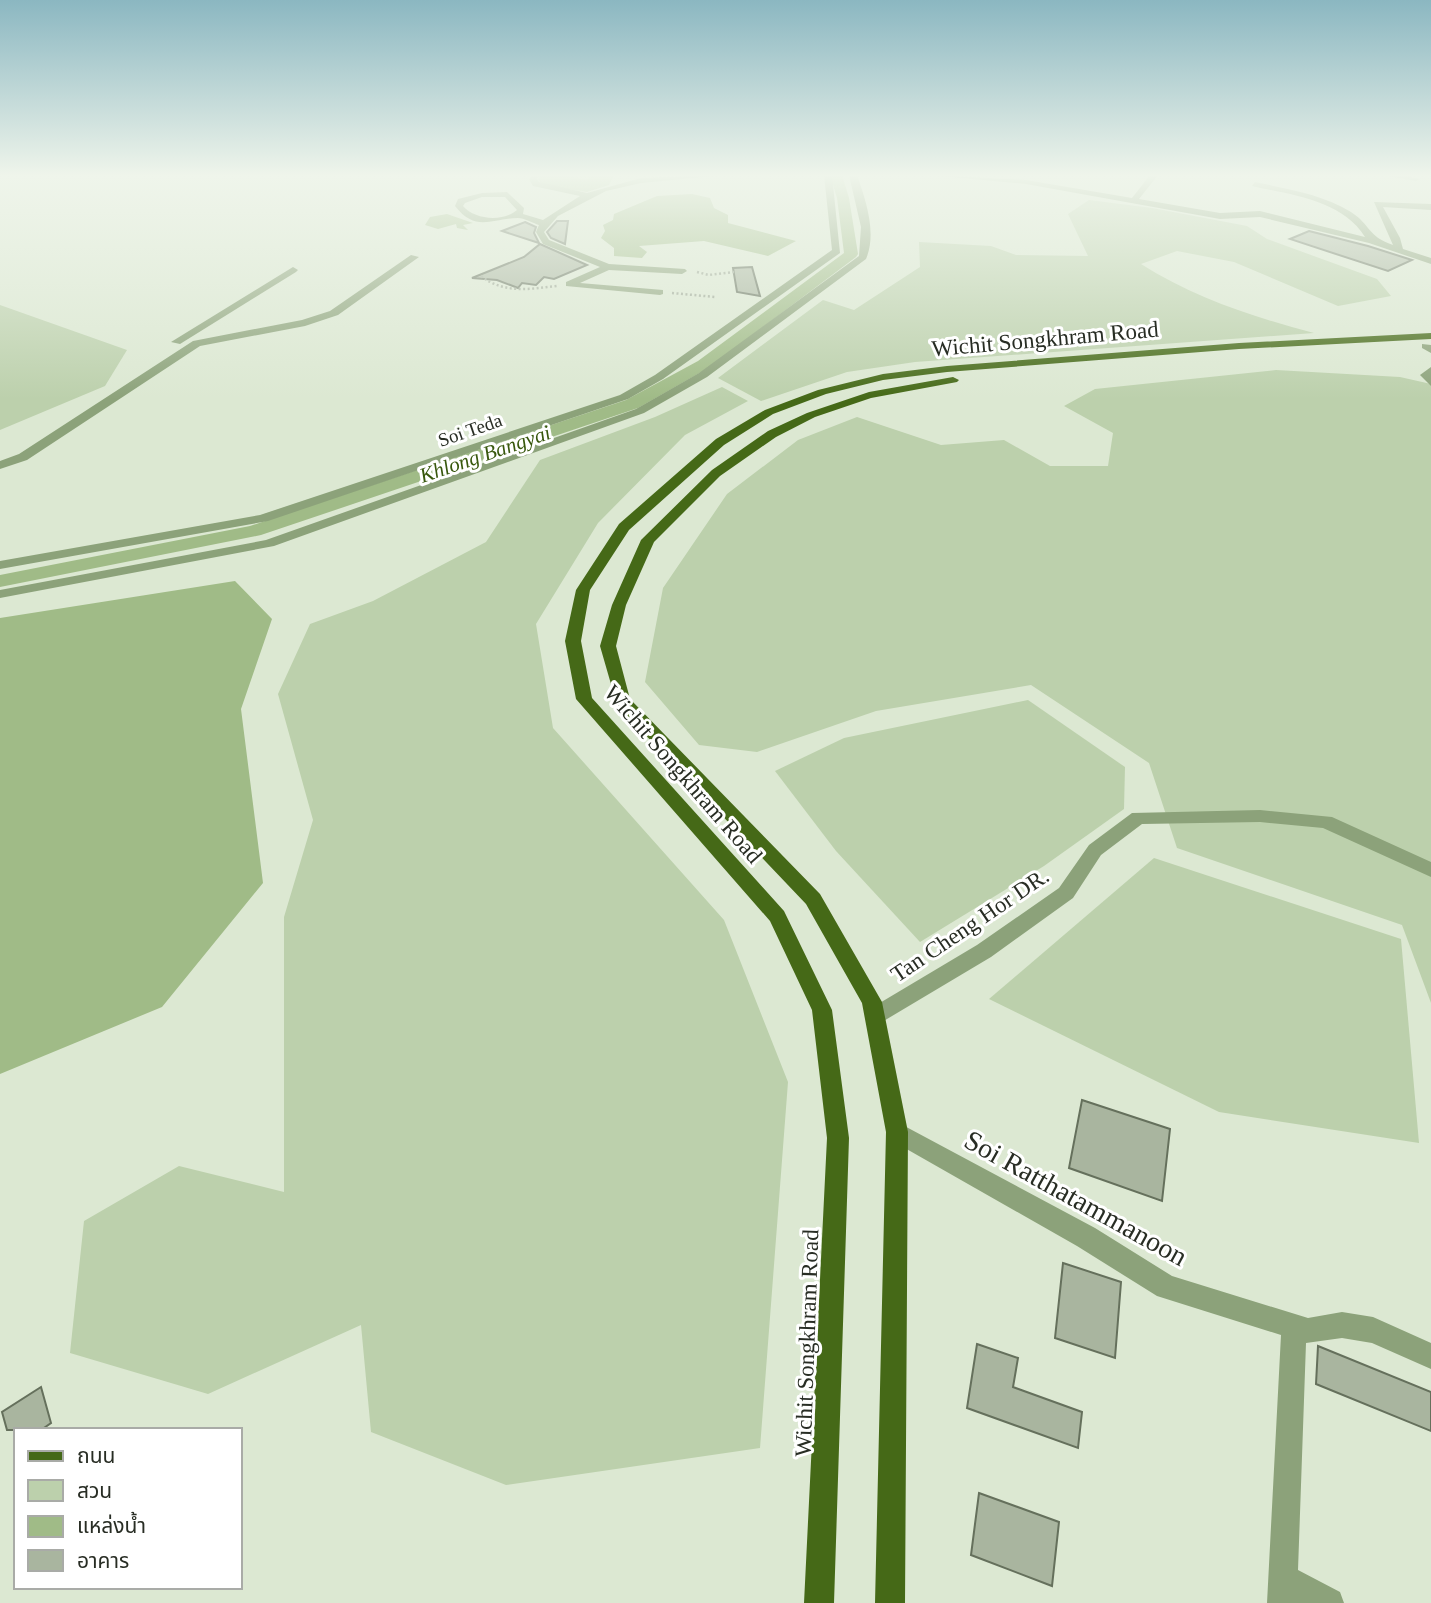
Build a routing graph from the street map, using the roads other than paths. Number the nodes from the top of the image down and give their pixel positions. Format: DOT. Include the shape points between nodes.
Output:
graph roads {
  1 [pos="565,250"];
  2 [pos="837,250"];
  3 [pos="866,250"];
  4 [pos="1399,250"];
  5 [pos="414,257"];
  6 [pos="1431,261"];
  7 [pos="608,267"];
  8 [pos="293,270"];
  9 [pos="682,271"];
  10 [pos="660,292"];
  11 [pos="1430,344"];
  12 [pos="162,366"];
  13 [pos="1431,370"];
  14 [pos="1431,383"];
  15 [pos="0,465"];
  16 [pos="0,565"];
  17 [pos="0,594"];
  18 [pos="1431,870"];
  19 [pos="875,1016"];
  20 [pos="897,1132"];
  21 [pos="1294,1327"];
  22 [pos="1431,1356"];
  23 [pos="1282,1591"];
  24 [pos="819,1603"];
  25 [pos="890,1603"];
  26 [pos="1329,1603"];
  1 -- 7 [label="street"];
  2 -- 16 [label="street, Soi Teda" via="624,397 263,518"];
  3 -- 17 [label="street" via="863,257 704,375 640,411 269,543"];
  4 -- 6 [label="street"];
  5 -- 12 [label="street" via="334,313 197,343"];
  7 -- 9 [label="street"];
  7 -- 10 [label="street" via="569,284"];
  8 -- 12 [label="street" via="172,345"];
  11 -- 19 [label="main road, Wichit Songkhram Road" via="1079,368 947,381 869,395 772,434 716,473 648,540 619,605 608,646 623,701 813,899 872,1002"];
  11 -- 24 [label="main road, Wichit Songkhram Road" via="1225,346 947,369 883,377 822,392 769,412 720,442 624,527 583,590 573,641 584,699 777,916 822,1010 838,1138"];
  12 -- 15 [label="street" via="23,457"];
  13 -- 14 [label="street" via="1424,375"];
  18 -- 19 [label="street, Tan Cheng Hor DR." via="1326,822 1260,816 1138,818 1095,850 1066,893 984,951"];
  19 -- 20 [label="main road, Wichit Songkhram Road"];
  20 -- 21 [label="street, Soi Ratthatammanoon" via="1166,1287"];
  20 -- 25 [label="main road, Wichit Songkhram Road"];
  21 -- 22 [label="street, Soi Ratthatammanoon" via="1308,1331 1342,1325 1373,1330"];
  21 -- 23 [label="street"];
  23 -- 26 [label="street"];
}
